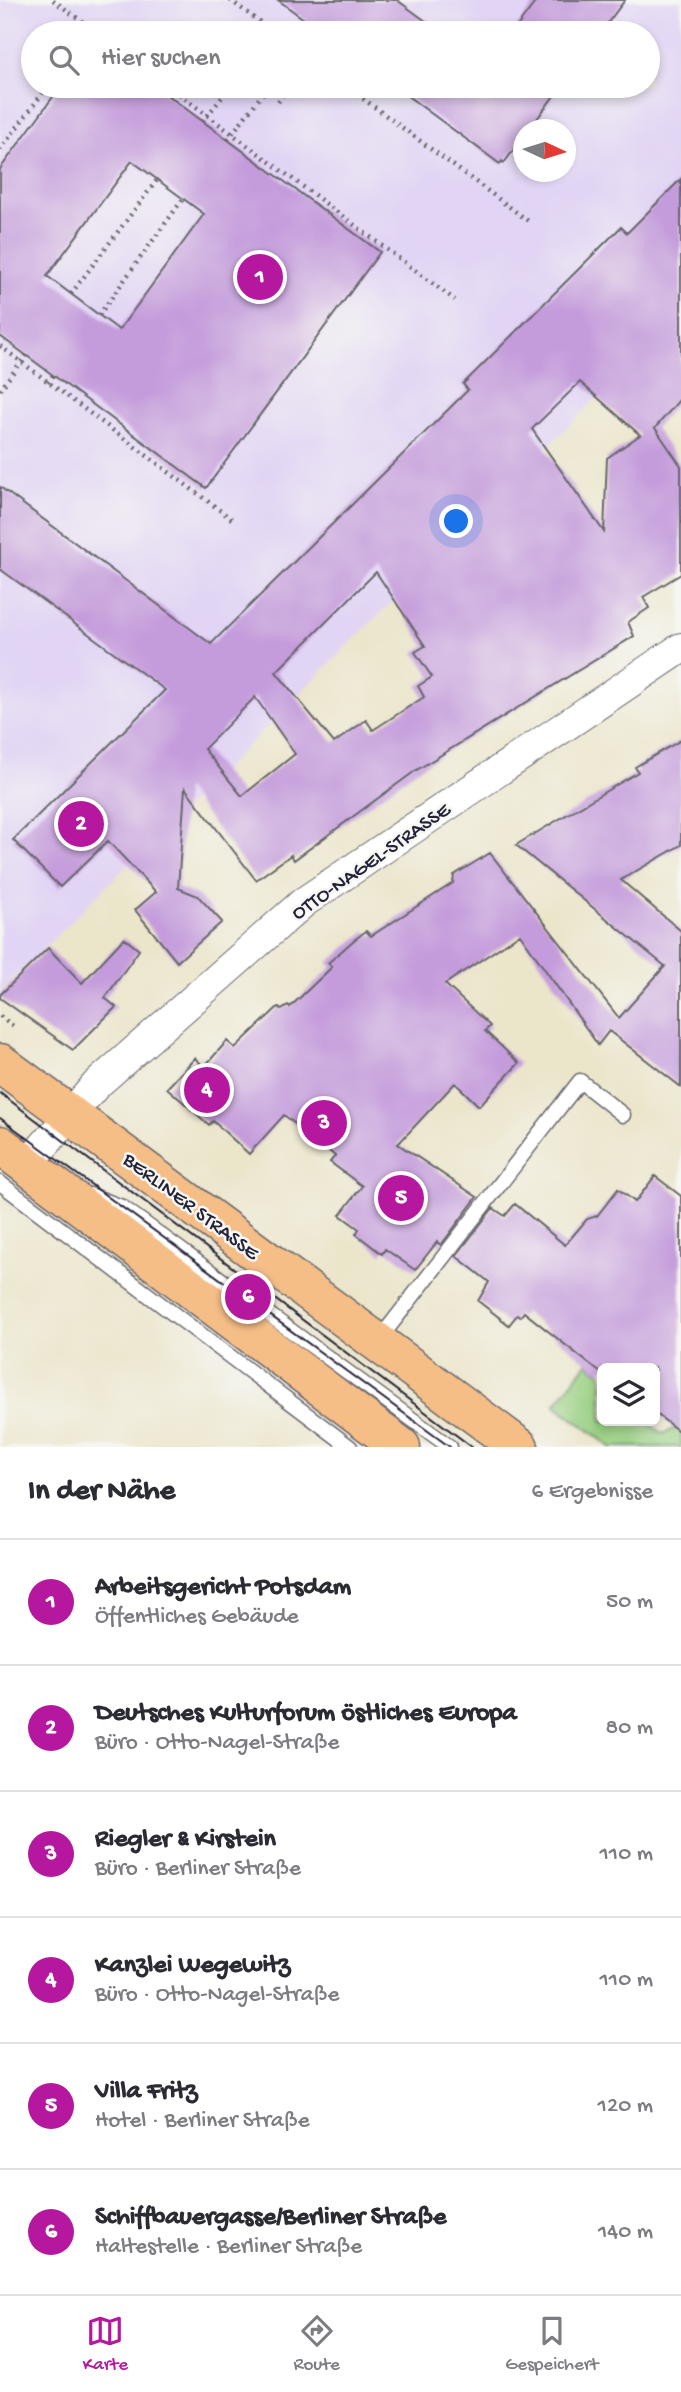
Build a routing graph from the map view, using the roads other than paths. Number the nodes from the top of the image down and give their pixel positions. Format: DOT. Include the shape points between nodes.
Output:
graph roads {
  1 [pos="681,648"];
  2 [pos="0,1063"];
  3 [pos="70,1114"];
  4 [pos="623,1115"];
  5 [pos="17,1167"];
  6 [pos="377,1342"];
  7 [pos="370,1442"];
  8 [pos="450,1447"];
  9 [pos="519,1447"];
  1 -- 3 [label="street, OTTO-NAGEL-STRASSE" via="304,902 96,1085"];
  2 -- 3 [label="main road, BERLINER STRASSE"];
  3 -- 5 [label="street, OTTO-NAGEL-STRASSE"];
  3 -- 6 [label="main road, BERLINER STRASSE"];
  4 -- 6 [label="lane" via="580,1081"];
  5 -- 7 [label="main road"];
  5 -- 8 [label="lane" via="122,1208"];
  6 -- 9 [label="main road, BERLINER STRASSE"];
}
